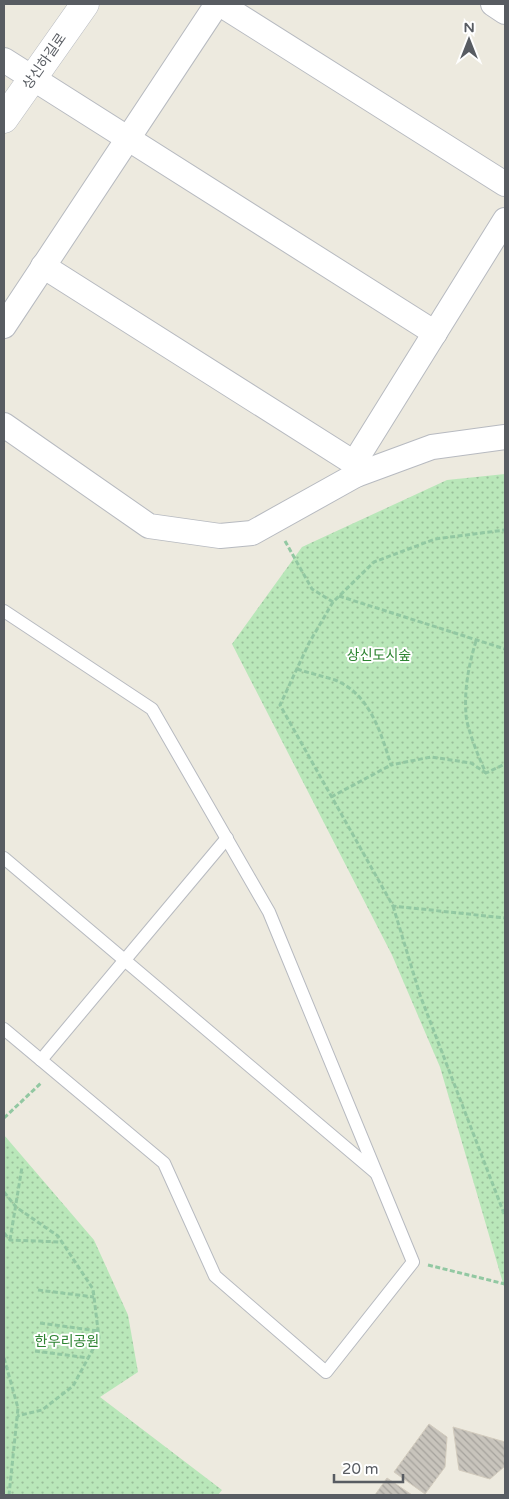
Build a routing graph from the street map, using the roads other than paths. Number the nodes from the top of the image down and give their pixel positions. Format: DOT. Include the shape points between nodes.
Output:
graph roads {
  1 [pos="84,4"];
  2 [pos="218,4"];
  3 [pos="493,4"];
  4 [pos="505,12"];
  5 [pos="4,60"];
  6 [pos="32,78"];
  7 [pos="4,119"];
  8 [pos="127,139"];
  9 [pos="505,184"];
  10 [pos="505,220"];
  11 [pos="43,266"];
  12 [pos="4,326"];
  13 [pos="435,333"];
  14 [pos="4,425"];
  15 [pos="505,437"];
  16 [pos="355,469"];
  17 [pos="4,611"];
  18 [pos="227,838"];
  19 [pos="4,858"];
  20 [pos="124,960"];
  21 [pos="4,1029"];
  22 [pos="41,1060"];
  23 [pos="377,1174"];
  1 -- 6 [label="street, 상신하길로"];
  2 -- 8 [label="street"];
  2 -- 9 [label="street"];
  3 -- 4 [label="street"];
  5 -- 6 [label="street"];
  6 -- 7 [label="street, 상신하길로"];
  6 -- 8 [label="street"];
  8 -- 11 [label="street"];
  8 -- 13 [label="street"];
  10 -- 13 [label="street"];
  11 -- 12 [label="street"];
  11 -- 16 [label="street"];
  13 -- 16 [label="street"];
  14 -- 16 [label="street" via="149,526 220,536 252,533"];
  15 -- 16 [label="street" via="432,447"];
  17 -- 18 [label="lane" via="152,709"];
  18 -- 20 [label="lane"];
  18 -- 23 [label="lane" via="269,912"];
  19 -- 20 [label="lane"];
  20 -- 22 [label="lane"];
  20 -- 23 [label="lane"];
  21 -- 22 [label="lane"];
  22 -- 23 [label="lane" via="164,1163 215,1276 326,1372 413,1262"];
}
